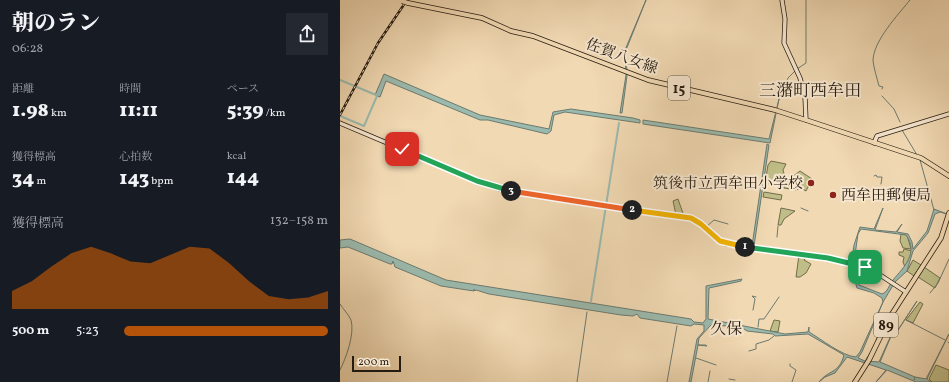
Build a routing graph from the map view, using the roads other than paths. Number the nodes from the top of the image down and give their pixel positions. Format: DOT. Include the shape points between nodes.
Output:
graph roads {
  1 [pos="782,0"];
  2 [pos="400,1"];
  3 [pos="949,114"];
  4 [pos="806,120"];
  5 [pos="340,122"];
  6 [pos="874,142"];
  7 [pos="949,176"];
  8 [pos="949,213"];
  9 [pos="906,292"];
  10 [pos="855,382"];
  1 -- 4 [label="main road" via="785,18 784,43 800,78 805,97"];
  2 -- 4 [label="main road, 佐賀八女線 / 15, bridge" via="482,18 642,79 775,110"];
  3 -- 6 [label="main road" via="877,136"];
  4 -- 6 [label="main road, 佐賀八女線 / 15"];
  5 -- 9 [label="main road" via="506,191 691,218 726,244 819,256 861,265"];
  6 -- 7 [label="main road, 佐賀八女線 / 15" via="921,158"];
  8 -- 9 [label="main road, 89" via="941,238"];
  9 -- 10 [label="main road, 89"];
}
